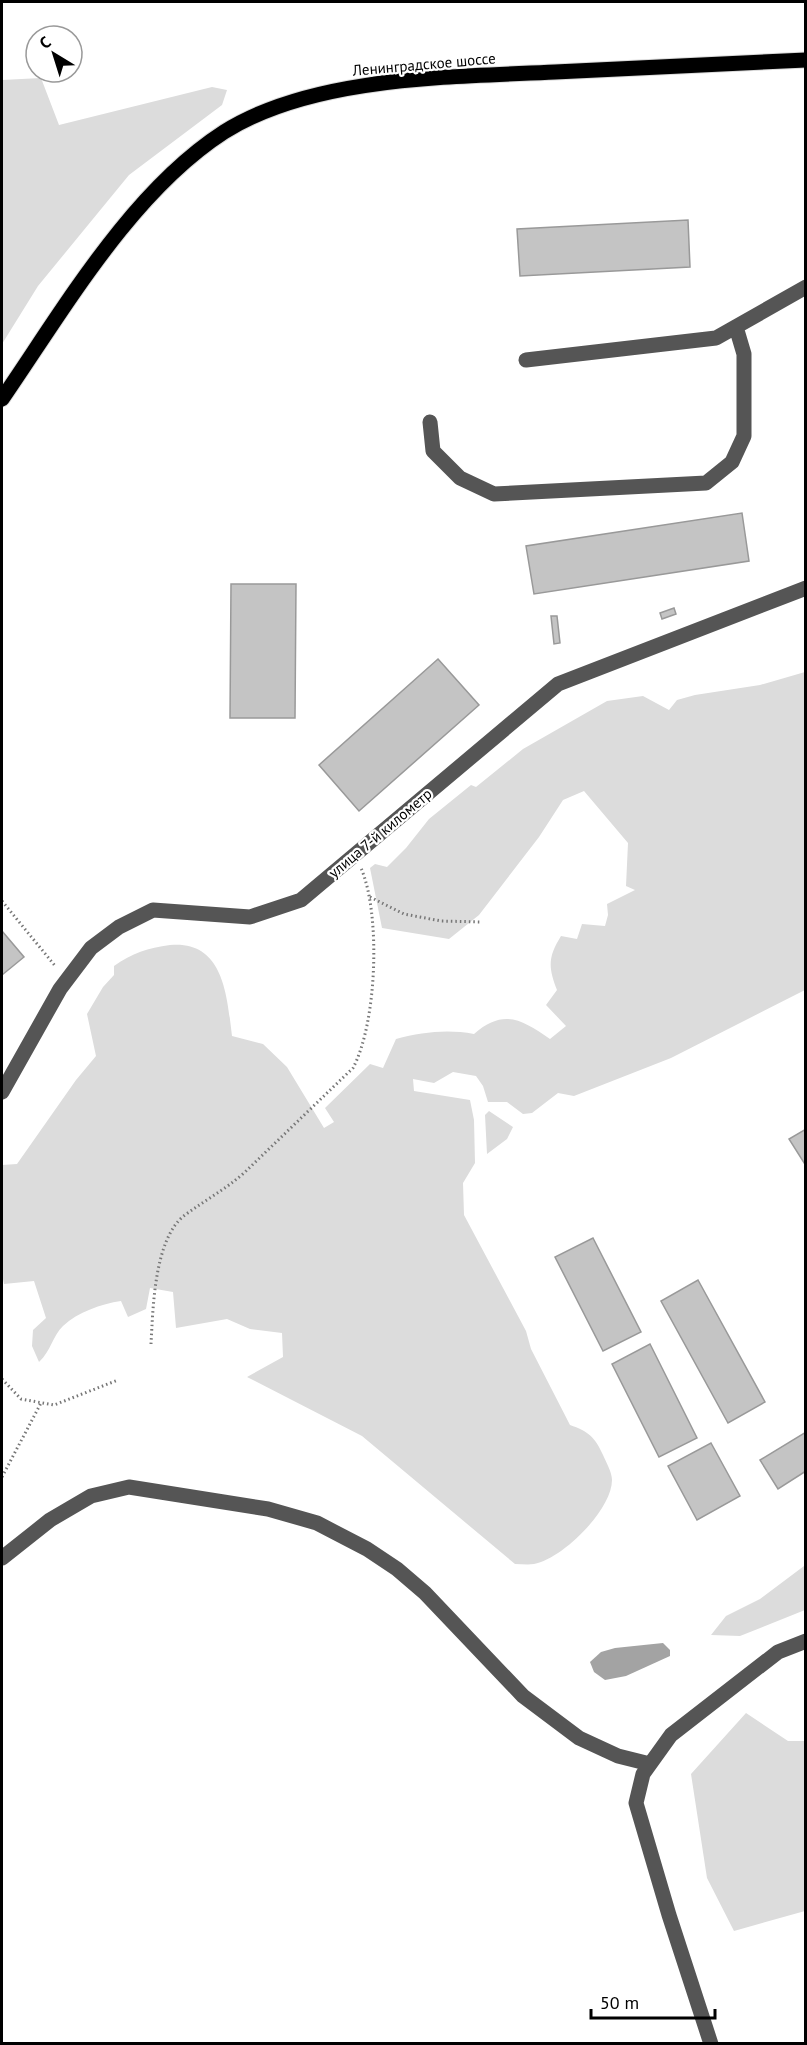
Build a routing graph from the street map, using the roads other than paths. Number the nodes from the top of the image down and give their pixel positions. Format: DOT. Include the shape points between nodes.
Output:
graph roads {
  1 [pos="806,60"];
  2 [pos="806,287"];
  3 [pos="736,327"];
  4 [pos="526,360"];
  5 [pos="2,399"];
  6 [pos="430,422"];
  7 [pos="806,588"];
  8 [pos="2,1092"];
  9 [pos="2,1558"];
  10 [pos="806,1641"];
  11 [pos="650,1764"];
  12 [pos="711,2043"];
  1 -- 5 [label="main road, Ленинградское шоссе" via="369,85 306,97 261,112 224,132 184,163 140,207 95,264"];
  2 -- 3 [label="lane"];
  3 -- 4 [label="lane" via="716,338"];
  3 -- 6 [label="lane" via="744,354 744,436 732,462 706,483 494,494 460,478 433,451"];
  7 -- 8 [label="lane, улица 7-й километр" via="558,684 301,900 250,917 153,910 120,927 91,948 67,980"];
  9 -- 11 [label="lane" via="50,1520 91,1496 129,1487 268,1509 317,1522 397,1569 523,1696 579,1738 618,1756"];
  10 -- 11 [label="lane" via="778,1652 671,1735"];
  11 -- 12 [label="lane" via="643,1774 636,1803"];
}
